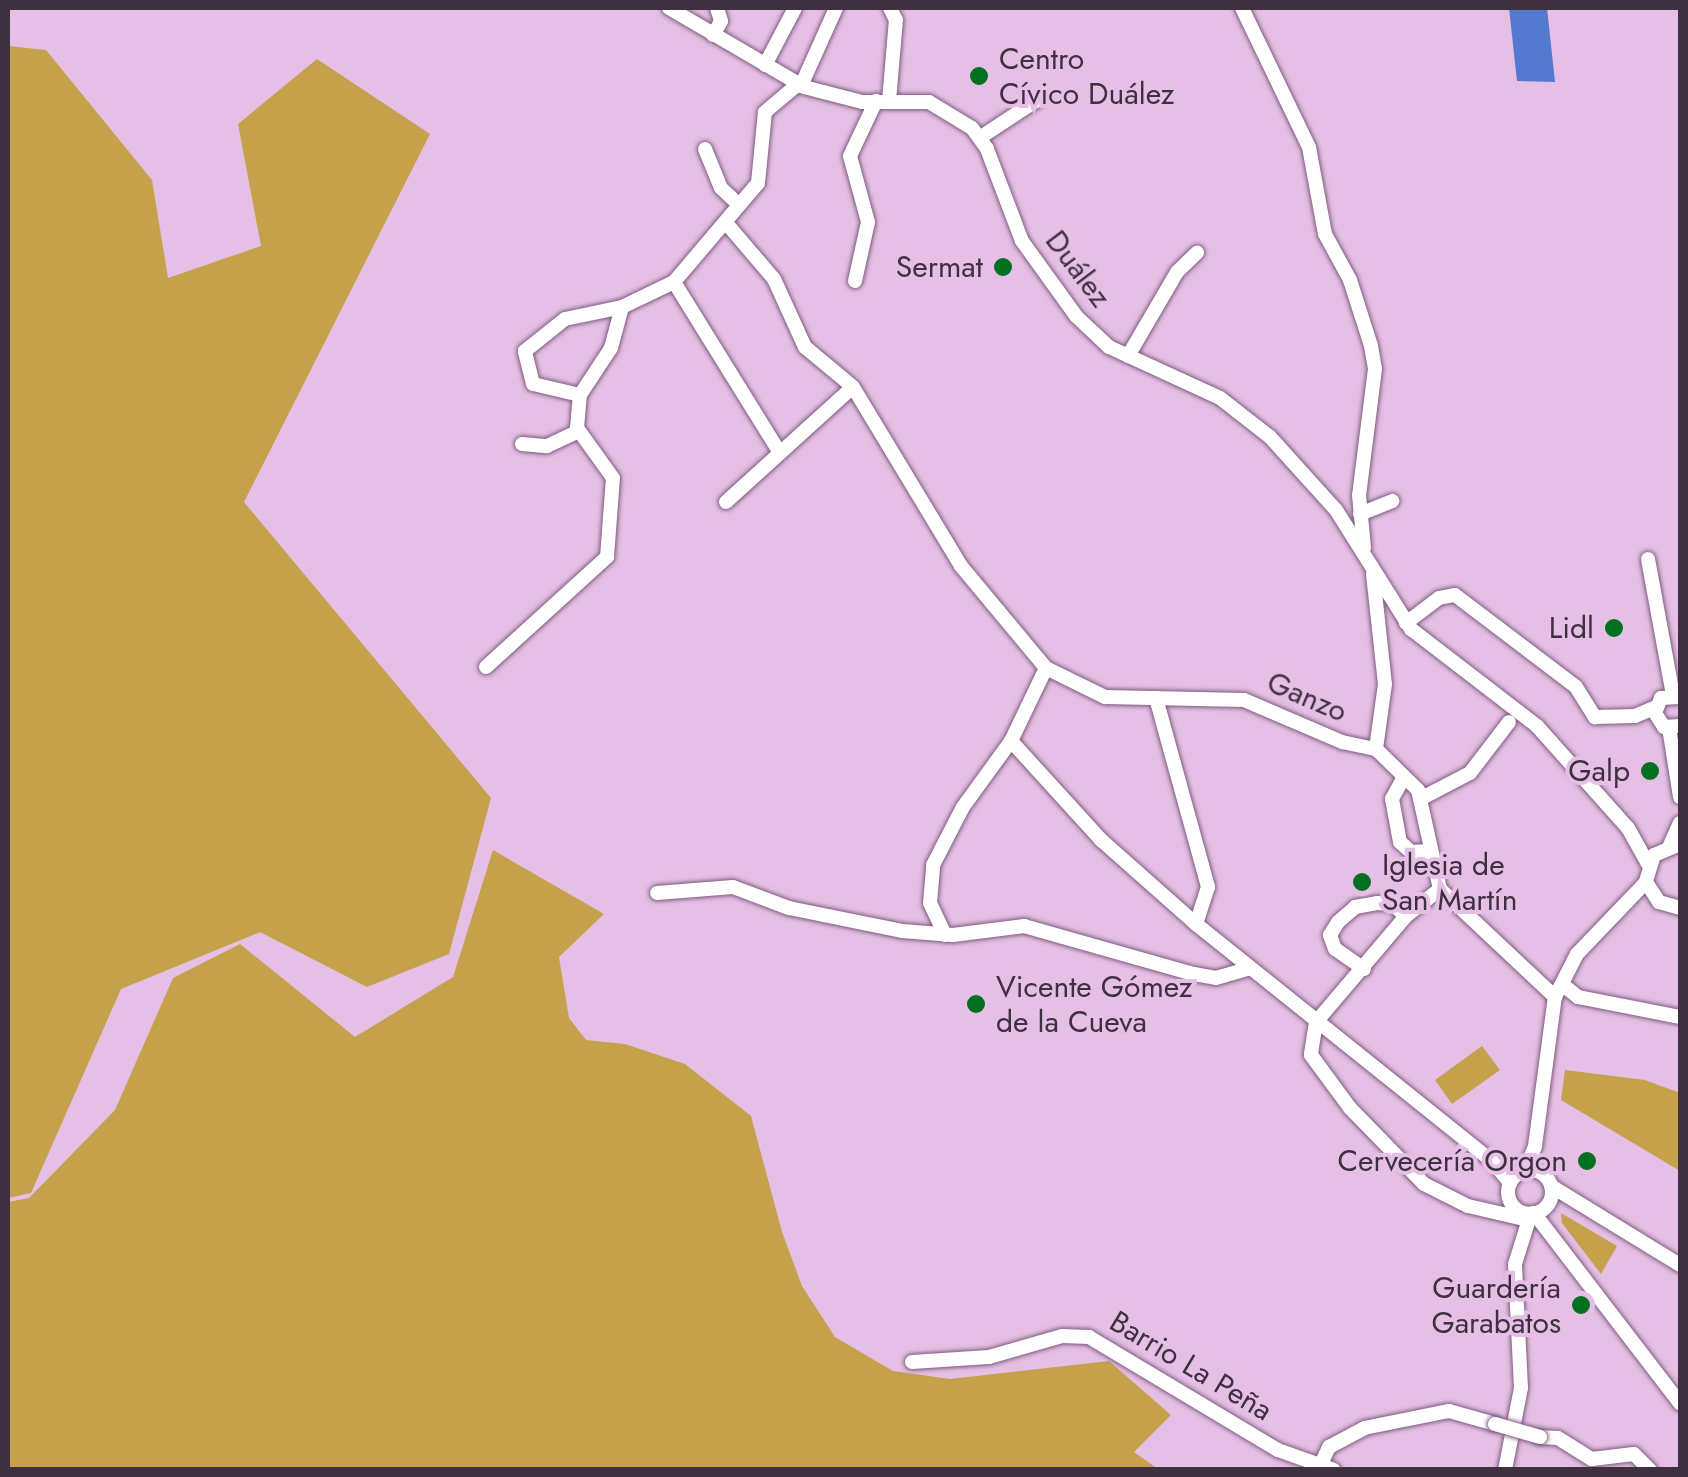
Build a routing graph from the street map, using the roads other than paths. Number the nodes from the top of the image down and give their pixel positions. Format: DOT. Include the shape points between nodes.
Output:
graph roads {
  1 [pos="669,8"];
  2 [pos="717,8"];
  3 [pos="795,8"];
  4 [pos="836,8"];
  5 [pos="890,8"];
  6 [pos="1242,8"];
  7 [pos="713,35"];
  8 [pos="765,65"];
  9 [pos="799,86"];
  10 [pos="1040,98"];
  11 [pos="882,101"];
  12 [pos="981,137"];
  13 [pos="705,149"];
  14 [pos="738,204"];
  15 [pos="727,224"];
  16 [pos="1197,253"];
  17 [pos="856,281"];
  18 [pos="674,282"];
  19 [pos="622,307"];
  20 [pos="1128,356"];
  21 [pos="853,388"];
  22 [pos="580,395"];
  23 [pos="579,431"];
  24 [pos="522,444"];
  25 [pos="780,453"];
  26 [pos="1392,501"];
  27 [pos="726,502"];
  28 [pos="1336,510"];
  29 [pos="1360,510"];
  30 [pos="1366,559"];
  31 [pos="1648,559"];
  32 [pos="1373,574"];
  33 [pos="1406,623"];
  34 [pos="486,666"];
  35 [pos="1046,668"];
  36 [pos="1156,698"];
  37 [pos="1670,712"];
  38 [pos="1509,722"];
  39 [pos="1011,741"];
  40 [pos="1376,749"];
  41 [pos="1404,777"];
  42 [pos="1680,797"];
  43 [pos="1420,799"];
  44 [pos="1680,823"];
  45 [pos="1628,828"];
  46 [pos="1671,846"];
  47 [pos="1428,851"];
  48 [pos="1648,864"];
  49 [pos="1646,882"];
  50 [pos="1440,889"];
  51 [pos="657,893"];
  52 [pos="1659,902"];
  53 [pos="1680,908"];
  54 [pos="1621,910"];
  55 [pos="1406,916"];
  56 [pos="1196,924"];
  57 [pos="945,935"];
  58 [pos="1250,968"];
  59 [pos="1364,970"];
  60 [pos="1539,980"];
  61 [pos="1561,985"];
  62 [pos="1680,1017"];
  63 [pos="1316,1022"];
  64 [pos="1523,1174"];
  65 [pos="1536,1207"];
  66 [pos="1550,1234"];
  67 [pos="1522,1243"];
  68 [pos="1564,1250"];
  69 [pos="1680,1265"];
  70 [pos="912,1362"];
  71 [pos="1680,1403"];
  72 [pos="1328,1466"];
  73 [pos="1505,1470"];
  74 [pos="1650,1470"];
  1 -- 7 [label="street"];
  2 -- 7 [label="street" via="721,21"];
  3 -- 8 [label="street"];
  4 -- 9 [label="street"];
  5 -- 11 [label="street" via="896,20"];
  6 -- 29 [label="street, Ganzo" via="1309,147 1326,234 1350,280 1375,369"];
  7 -- 8 [label="street"];
  8 -- 9 [label="street"];
  9 -- 11 [label="street"];
  9 -- 14 [label="street" via="765,112 762,172"];
  10 -- 12 [label="street"];
  11 -- 12 [label="street" via="938,104"];
  11 -- 17 [label="street" via="850,156 868,222"];
  12 -- 20 [label="street, Duález" via="1022,241 1076,316"];
  13 -- 14 [label="street" via="721,188"];
  14 -- 15 [label="street"];
  15 -- 18 [label="street"];
  15 -- 21 [label="street" via="774,279 805,347"];
  16 -- 20 [label="street, Duález" via="1176,272"];
  18 -- 19 [label="street"];
  18 -- 25 [label="street"];
  19 -- 22 [label="street" via="610,348"];
  19 -- 22 [label="street" via="564,319 526,350 532,384"];
  20 -- 28 [label="street, Ganzo" via="1220,398 1270,437"];
  21 -- 25 [label="street"];
  21 -- 35 [label="street, Ganzo" via="987,602"];
  22 -- 23 [label="street"];
  23 -- 24 [label="street" via="547,446"];
  23 -- 34 [label="street" via="610,466 607,557"];
  25 -- 27 [label="street"];
  26 -- 29 [label="street"];
  28 -- 29 [label="street"];
  28 -- 30 [label="street, Ganzo"];
  29 -- 30 [label="street, Ganzo"];
  30 -- 32 [label="street, Ganzo"];
  31 -- 37 [label="street"];
  32 -- 33 [label="street, Ganzo"];
  32 -- 40 [label="street, Ganzo" via="1384,684"];
  33 -- 37 [label="street" via="1439,598 1455,595 1576,687 1595,717"];
  33 -- 45 [label="street, Ganzo" via="1453,667 1529,718"];
  35 -- 36 [label="street, Ganzo" via="1105,697"];
  35 -- 39 [label="street"];
  36 -- 40 [label="street, Ganzo" via="1244,700 1342,742"];
  36 -- 56 [label="street" via="1208,887"];
  37 -- 42 [label="street"];
  38 -- 43 [label="street" via="1470,773"];
  39 -- 56 [label="street" via="1101,840"];
  39 -- 57 [label="street" via="933,866 930,903"];
  40 -- 41 [label="street"];
  41 -- 43 [label="street"];
  41 -- 47 [label="street" via="1392,799 1400,842 1411,852"];
  43 -- 47 [label="street"];
  44 -- 46 [label="street"];
  45 -- 46 [label="street, Ganzo"];
  45 -- 48 [label="street, Ganzo"];
  46 -- 48 [label="street"];
  47 -- 50 [label="street"];
  48 -- 49 [label="street"];
  49 -- 52 [label="street"];
  49 -- 54 [label="street"];
  50 -- 55 [label="street"];
  50 -- 60 [label="street"];
  51 -- 57 [label="street" via="733,887 789,908"];
  52 -- 53 [label="street"];
  52 -- 54 [label="street"];
  54 -- 61 [label="street" via="1594,933"];
  55 -- 59 [label="street"];
  55 -- 59 [label="street" via="1392,904 1377,903 1354,908 1338,922 1330,934 1335,949"];
  56 -- 58 [label="street"];
  57 -- 58 [label="street" via="1024,926 1194,974 1216,978"];
  58 -- 63 [label="street"];
  59 -- 63 [label="street"];
  60 -- 61 [label="street"];
  60 -- 61 [label="street"];
  61 -- 62 [label="street" via="1578,997"];
  61 -- 64 [label="street" via="1534,1150"];
  63 -- 64 [label="street" via="1491,1160"];
  63 -- 65 [label="street" via="1310,1040 1315,1067 1424,1184 1468,1206"];
  64 -- 65 [label="street"];
  64 -- 65 [label="street" via="1510,1201"];
  65 -- 66 [label="street"];
  65 -- 67 [label="street"];
  65 -- 68 [label="street"];
  65 -- 69 [label="street" via="1570,1198"];
  66 -- 67 [label="street"];
  66 -- 68 [label="street"];
  67 -- 73 [label="street" via="1514,1281 1520,1416"];
  68 -- 71 [label="street"];
  70 -- 72 [label="street, Barrio La Peña" via="989,1357 1062,1336 1089,1337 1278,1450"];
  72 -- 74 [label="street, Barrio La Peña, bridge" via="1328,1447 1364,1428 1449,1411 1558,1438 1592,1458 1634,1454"];
}
